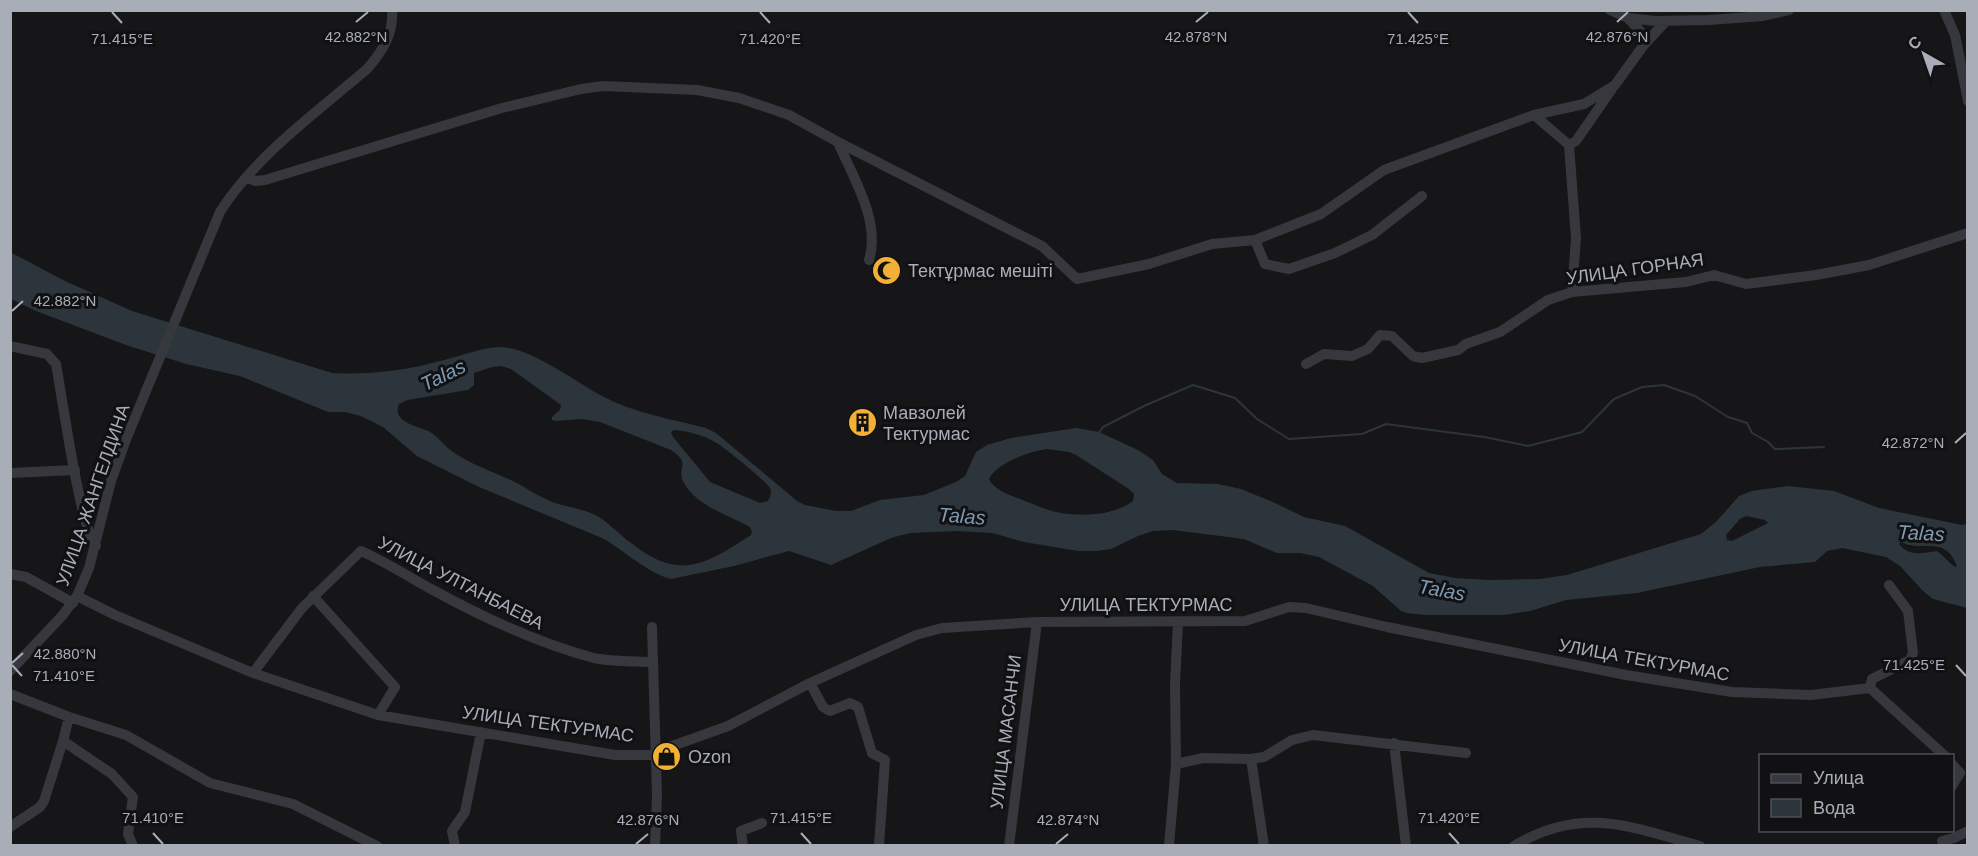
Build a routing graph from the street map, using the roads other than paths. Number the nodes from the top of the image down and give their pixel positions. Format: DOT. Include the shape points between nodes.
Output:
graph roads {
  1 [pos="392,10"];
  2 [pos="1610,10"];
  3 [pos="1789,10"];
  4 [pos="1944,10"];
  5 [pos="1628,18"];
  6 [pos="1666,21"];
  7 [pos="1643,46"];
  8 [pos="1615,85"];
  9 [pos="1968,101"];
  10 [pos="1534,115"];
  11 [pos="838,142"];
  12 [pos="1569,146"];
  13 [pos="247,177"];
  14 [pos="1422,196"];
  15 [pos="1968,233"];
  16 [pos="1255,240"];
  17 [pos="869,260"];
  18 [pos="1572,292"];
  19 [pos="10,346"];
  20 [pos="1306,364"];
  21 [pos="75,470"];
  22 [pos="10,473"];
  23 [pos="96,546"];
  24 [pos="10,574"];
  25 [pos="1890,585"];
  26 [pos="313,596"];
  27 [pos="75,599"];
  28 [pos="1036,622"];
  29 [pos="1178,622"];
  30 [pos="652,627"];
  31 [pos="653,662"];
  32 [pos="10,671"];
  33 [pos="253,673"];
  34 [pos="810,683"];
  35 [pos="1870,688"];
  36 [pos="10,694"];
  37 [pos="378,715"];
  38 [pos="69,717"];
  39 [pos="481,732"];
  40 [pos="63,741"];
  41 [pos="1394,743"];
  42 [pos="1466,753"];
  43 [pos="1943,754"];
  44 [pos="656,755"];
  45 [pos="1251,759"];
  46 [pos="1176,764"];
  47 [pos="1954,765"];
  48 [pos="1954,784"];
  49 [pos="762,824"];
  50 [pos="10,827"];
  51 [pos="1968,831"];
  52 [pos="360,837"];
  53 [pos="1942,843"];
  54 [pos="133,846"];
  55 [pos="349,846"];
  56 [pos="377,846"];
  57 [pos="456,846"];
  58 [pos="655,846"];
  59 [pos="742,846"];
  60 [pos="879,846"];
  61 [pos="1009,846"];
  62 [pos="1169,846"];
  63 [pos="1264,846"];
  64 [pos="1406,846"];
  65 [pos="1514,846"];
  66 [pos="1700,846"];
  1 -- 13 [label="street, УЛИЦА ЖАНГЕЛДИНА" via="393,21 380,55"];
  2 -- 5 [label="street"];
  3 -- 6 [label="street" via="1720,20"];
  4 -- 9 [label="street" via="1955,35"];
  5 -- 6 [label="street"];
  5 -- 7 [label="street" via="1641,32"];
  6 -- 7 [label="street"];
  7 -- 8 [label="street"];
  8 -- 10 [label="street" via="1584,104"];
  8 -- 12 [label="street"];
  10 -- 12 [label="street"];
  10 -- 16 [label="street" via="1384,170 1321,214"];
  11 -- 13 [label="street" via="789,115 739,98 697,90 603,86 502,108 265,180"];
  11 -- 16 [label="street" via="1042,246 1077,279 1149,264 1212,244"];
  11 -- 17 [label="street" via="870,220 873,236"];
  12 -- 18 [label="street" via="1576,238"];
  13 -- 23 [label="street, УЛИЦА ЖАНГЕЛДИНА" via="220,212 151,378 111,482"];
  14 -- 16 [label="street" via="1372,236 1289,269 1265,264"];
  15 -- 18 [label="street, УЛИЦА ГОРНАЯ" via="1869,265 1816,275 1746,284 1714,275 1686,282"];
  18 -- 20 [label="street, УЛИЦА ГОРНАЯ" via="1548,300 1500,332 1458,350 1422,358 1413,356 1392,336 1380,335 1368,350 1352,356 1324,354"];
  19 -- 21 [label="street" via="47,354 56,364"];
  21 -- 22 [label="street"];
  21 -- 23 [label="street" via="89,536"];
  23 -- 27 [label="street, УЛИЦА ЖАНГЕЛДИНА"];
  24 -- 27 [label="street, УЛИЦА ТЕКТУРМАС"];
  25 -- 35 [label="street" via="1908,611 1913,653 1910,660 1872,679"];
  26 -- 31 [label="street, УЛИЦА УЛТАНБАЕВА" via="360,551 481,615 540,641 596,658"];
  26 -- 33 [label="street"];
  26 -- 37 [label="street" via="395,687"];
  27 -- 32 [label="street, УЛИЦА ЖАНГЕЛДИНА"];
  27 -- 33 [label="street, УЛИЦА ТЕКТУРМАС"];
  28 -- 29 [label="street, УЛИЦА ТЕКТУРМАС"];
  28 -- 34 [label="street, УЛИЦА ТЕКТУРМАС" via="942,628 916,634"];
  28 -- 61 [label="street, УЛИЦА МАСАНЧИ"];
  29 -- 35 [label="street, УЛИЦА ТЕКТУРМАС" via="1245,621 1288,607 1306,608 1626,675 1732,693 1811,695"];
  29 -- 46 [label="street"];
  30 -- 31 [label="street"];
  31 -- 44 [label="street"];
  33 -- 37 [label="street, УЛИЦА ТЕКТУРМАС"];
  34 -- 44 [label="street, УЛИЦА ТЕКТУРМАС" via="728,726"];
  34 -- 60 [label="street" via="823,707 830,711 850,703 858,707 872,753 885,760"];
  35 -- 43 [label="street"];
  36 -- 38 [label="street"];
  37 -- 39 [label="street, УЛИЦА ТЕКТУРМАС"];
  38 -- 40 [label="street"];
  38 -- 52 [label="street" via="126,735 210,783 293,804"];
  39 -- 44 [label="street, УЛИЦА ТЕКТУРМАС" via="615,755"];
  39 -- 57 [label="street" via="465,812 452,831"];
  40 -- 50 [label="street" via="44,801"];
  40 -- 54 [label="street" via="112,774 133,797 128,834"];
  41 -- 42 [label="street"];
  41 -- 45 [label="street" via="1313,735"];
  41 -- 64 [label="street"];
  44 -- 58 [label="street"];
  45 -- 46 [label="street" via="1203,758"];
  45 -- 63 [label="street"];
  46 -- 62 [label="street"];
  47 -- 48 [label="street" via="1960,773"];
  49 -- 59 [label="street" via="741,831"];
  51 -- 53 [label="street"];
  52 -- 55 [label="street"];
  52 -- 56 [label="street"];
  65 -- 66 [label="street" via="1565,824 1607,822"];
}
